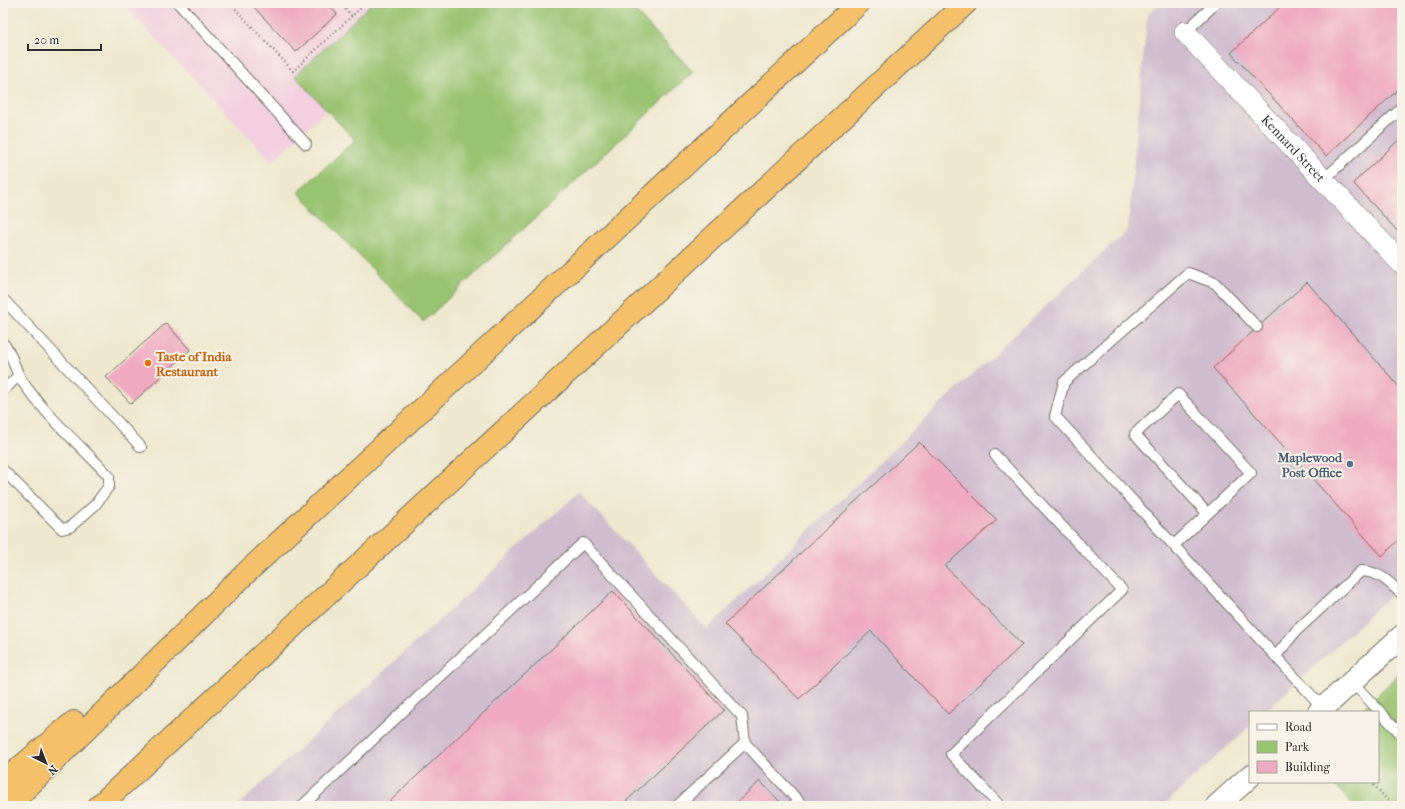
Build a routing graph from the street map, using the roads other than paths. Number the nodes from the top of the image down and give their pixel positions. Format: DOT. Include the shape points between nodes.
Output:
graph roads {
  1 [pos="178,3"];
  2 [pos="860,3"];
  3 [pos="966,3"];
  4 [pos="1216,3"];
  5 [pos="1185,32"];
  6 [pos="1402,108"];
  7 [pos="306,144"];
  8 [pos="1323,180"];
  9 [pos="1402,264"];
  10 [pos="3,299"];
  11 [pos="1257,327"];
  12 [pos="3,343"];
  13 [pos="19,374"];
  14 [pos="3,391"];
  15 [pos="141,447"];
  16 [pos="995,456"];
  17 [pos="3,470"];
  18 [pos="1207,513"];
  19 [pos="1174,545"];
  20 [pos="1402,594"];
  21 [pos="199,618"];
  22 [pos="1402,636"];
  23 [pos="1276,656"];
  24 [pos="1352,682"];
  25 [pos="1321,710"];
  26 [pos="1402,735"];
  27 [pos="744,743"];
  28 [pos="1249,777"];
  29 [pos="3,782"];
  30 [pos="1223,804"];
  31 [pos="8,806"];
  32 [pos="99,806"];
  33 [pos="302,806"];
  34 [pos="677,806"];
  35 [pos="803,806"];
  36 [pos="1000,806"];
  1 -- 7 [label="lane"];
  2 -- 21 [label="highway"];
  3 -- 32 [label="highway"];
  4 -- 5 [label="lane"];
  5 -- 8 [label="street, Kennard Street"];
  6 -- 8 [label="lane"];
  8 -- 9 [label="street, Kennard Street"];
  10 -- 15 [label="lane"];
  11 -- 19 [label="lane" via="1215,284 1188,273 1064,382 1055,416"];
  12 -- 13 [label="lane"];
  13 -- 14 [label="lane"];
  13 -- 17 [label="lane" via="45,410 109,476 109,486 75,523 62,529"];
  16 -- 36 [label="lane" via="1122,590 951,754"];
  18 -- 18 [label="lane" via="1251,473 1178,394 1135,434"];
  18 -- 19 [label="lane"];
  19 -- 23 [label="lane"];
  20 -- 23 [label="lane" via="1383,577 1361,571 1296,631"];
  21 -- 29 [label="highway"];
  21 -- 31 [label="highway"];
  22 -- 24 [label="street"];
  23 -- 25 [label="lane"];
  24 -- 25 [label="street"];
  24 -- 26 [label="lane"];
  27 -- 33 [label="lane" via="742,716 583,543"];
  27 -- 34 [label="lane"];
  27 -- 35 [label="lane"];
  28 -- 30 [label="street"];
}
